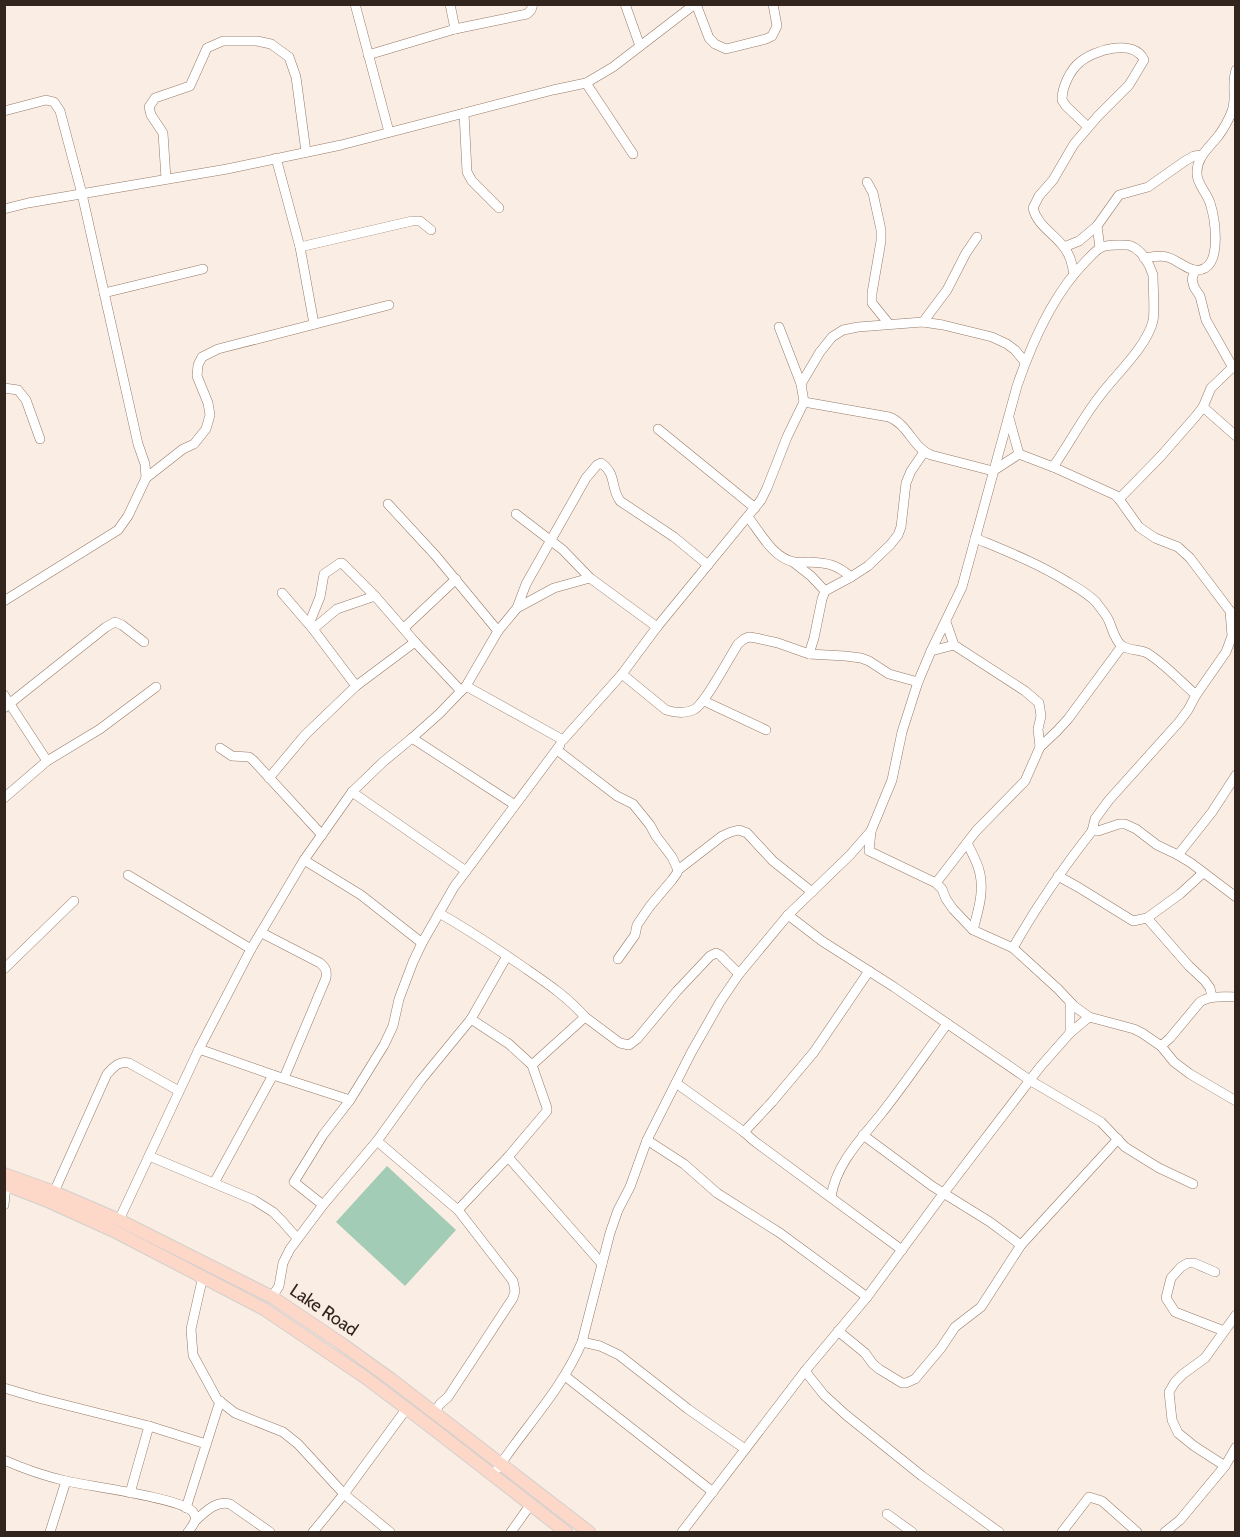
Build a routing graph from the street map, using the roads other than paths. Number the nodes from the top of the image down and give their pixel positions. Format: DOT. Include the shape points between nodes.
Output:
graph roads {
  1 [pos="355,4"];
  2 [pos="450,4"];
  3 [pos="533,4"];
  4 [pos="625,4"];
  5 [pos="695,4"];
  6 [pos="773,4"];
  7 [pos="455,29"];
  8 [pos="639,46"];
  9 [pos="368,55"];
  10 [pos="1236,70"];
  11 [pos="586,82"];
  12 [pos="4,111"];
  13 [pos="464,113"];
  14 [pos="1234,114"];
  15 [pos="1088,127"];
  16 [pos="389,132"];
  17 [pos="306,152"];
  18 [pos="633,154"];
  19 [pos="1202,155"];
  20 [pos="276,158"];
  21 [pos="166,179"];
  22 [pos="867,182"];
  23 [pos="82,194"];
  24 [pos="499,208"];
  25 [pos="4,209"];
  26 [pos="1096,226"];
  27 [pos="431,230"];
  28 [pos="976,237"];
  29 [pos="300,247"];
  30 [pos="1064,247"];
  31 [pos="1100,248"];
  32 [pos="1144,258"];
  33 [pos="203,269"];
  34 [pos="1195,270"];
  35 [pos="1074,274"];
  36 [pos="104,293"];
  37 [pos="389,305"];
  38 [pos="923,322"];
  39 [pos="314,324"];
  40 [pos="889,324"];
  41 [pos="779,327"];
  42 [pos="1025,362"];
  43 [pos="1234,365"];
  44 [pos="801,384"];
  45 [pos="4,388"];
  46 [pos="804,402"];
  47 [pos="1203,407"];
  48 [pos="1008,417"];
  49 [pos="658,429"];
  50 [pos="1236,436"];
  51 [pos="40,440"];
  52 [pos="924,452"];
  53 [pos="1019,454"];
  54 [pos="1053,467"];
  55 [pos="993,471"];
  56 [pos="146,478"];
  57 [pos="1119,499"];
  58 [pos="388,504"];
  59 [pos="755,508"];
  60 [pos="516,514"];
  61 [pos="748,517"];
  62 [pos="975,538"];
  63 [pos="551,541"];
  64 [pos="793,562"];
  65 [pos="708,565"];
  66 [pos="851,577"];
  67 [pos="590,578"];
  68 [pos="456,579"];
  69 [pos="825,591"];
  70 [pos="282,593"];
  71 [pos="375,596"];
  72 [pos="4,602"];
  73 [pos="1236,602"];
  74 [pos="517,609"];
  75 [pos="1230,611"];
  76 [pos="946,622"];
  77 [pos="311,626"];
  78 [pos="657,627"];
  79 [pos="404,628"];
  80 [pos="498,632"];
  81 [pos="144,642"];
  82 [pos="415,642"];
  83 [pos="954,645"];
  84 [pos="1122,646"];
  85 [pos="932,651"];
  86 [pos="809,654"];
  87 [pos="622,674"];
  88 [pos="918,682"];
  89 [pos="356,686"];
  90 [pos="156,687"];
  91 [pos="463,688"];
  92 [pos="4,695"];
  93 [pos="1196,695"];
  94 [pos="704,701"];
  95 [pos="7,706"];
  96 [pos="766,730"];
  97 [pos="412,738"];
  98 [pos="563,740"];
  99 [pos="1040,747"];
  100 [pos="220,748"];
  101 [pos="557,750"];
  102 [pos="47,761"];
  103 [pos="1236,775"];
  104 [pos="269,778"];
  105 [pos="352,792"];
  106 [pos="4,798"];
  107 [pos="515,804"];
  108 [pos="871,831"];
  109 [pos="1092,831"];
  110 [pos="322,835"];
  111 [pos="967,843"];
  112 [pos="869,851"];
  113 [pos="850,855"];
  114 [pos="1178,855"];
  115 [pos="304,860"];
  116 [pos="466,870"];
  117 [pos="678,870"];
  118 [pos="1203,873"];
  119 [pos="128,875"];
  120 [pos="1058,876"];
  121 [pos="936,883"];
  122 [pos="812,892"];
  123 [pos="1236,897"];
  124 [pos="74,901"];
  125 [pos="439,914"];
  126 [pos="788,915"];
  127 [pos="1147,918"];
  128 [pos="974,930"];
  129 [pos="262,933"];
  130 [pos="422,943"];
  131 [pos="1013,948"];
  132 [pos="251,949"];
  133 [pos="507,956"];
  134 [pos="618,959"];
  135 [pos="4,969"];
  136 [pos="869,971"];
  137 [pos="739,974"];
  138 [pos="1236,997"];
  139 [pos="1212,998"];
  140 [pos="1070,1002"];
  141 [pos="585,1017"];
  142 [pos="1089,1017"];
  143 [pos="471,1019"];
  144 [pos="947,1024"];
  145 [pos="1070,1033"];
  146 [pos="1161,1046"];
  147 [pos="199,1049"];
  148 [pos="532,1065"];
  149 [pos="273,1075"];
  150 [pos="284,1078"];
  151 [pos="1030,1081"];
  152 [pos="676,1083"];
  153 [pos="179,1091"];
  154 [pos="350,1100"];
  155 [pos="1236,1101"];
  156 [pos="744,1131"];
  157 [pos="863,1136"];
  158 [pos="1118,1139"];
  159 [pos="647,1140"];
  160 [pos="377,1141"];
  161 [pos="149,1156"];
  162 [pos="508,1157"];
  163 [pos="5,1180"];
  164 [pos="214,1182"];
  165 [pos="1192,1184"];
  166 [pos="54,1192"];
  167 [pos="943,1194"];
  168 [pos="831,1197"];
  169 [pos="4,1205"];
  170 [pos="323,1205"];
  171 [pos="458,1210"];
  172 [pos="119,1220"];
  173 [pos="297,1238"];
  174 [pos="1021,1245"];
  175 [pos="902,1250"];
  176 [pos="602,1264"];
  177 [pos="1215,1272"];
  178 [pos="203,1276"];
  179 [pos="272,1297"];
  180 [pos="867,1297"];
  181 [pos="1236,1315"];
  182 [pos="838,1331"];
  183 [pos="1224,1331"];
  184 [pos="582,1342"];
  185 [pos="805,1371"];
  186 [pos="566,1376"];
  187 [pos="4,1389"];
  188 [pos="220,1401"];
  189 [pos="407,1408"];
  190 [pos="434,1413"];
  191 [pos="149,1426"];
  192 [pos="206,1444"];
  193 [pos="1236,1447"];
  194 [pos="746,1449"];
  195 [pos="4,1460"];
  196 [pos="501,1464"];
  197 [pos="1225,1466"];
  198 [pos="493,1475"];
  199 [pos="66,1481"];
  200 [pos="712,1492"];
  201 [pos="130,1493"];
  202 [pos="344,1494"];
  203 [pos="531,1504"];
  204 [pos="186,1508"];
  205 [pos="887,1514"];
  206 [pos="195,1521"];
  207 [pos="1166,1532"];
  208 [pos="50,1533"];
  209 [pos="188,1533"];
  210 [pos="270,1533"];
  211 [pos="313,1533"];
  212 [pos="390,1533"];
  213 [pos="511,1533"];
  214 [pos="566,1533"];
  215 [pos="589,1533"];
  216 [pos="682,1533"];
  217 [pos="912,1533"];
  218 [pos="999,1533"];
  219 [pos="1062,1533"];
  220 [pos="1137,1533"];
  1 -- 9 [label="street"];
  2 -- 7 [label="street"];
  3 -- 7 [label="street" via="527,14"];
  4 -- 8 [label="street"];
  5 -- 6 [label="street" via="709,38 726,49 772,36 777,26"];
  5 -- 8 [label="street"];
  7 -- 9 [label="street"];
  8 -- 11 [label="street"];
  9 -- 16 [label="street"];
  10 -- 14 [label="street"];
  11 -- 13 [label="street"];
  11 -- 18 [label="street"];
  12 -- 23 [label="street" via="46,100 54,102 60,111"];
  13 -- 16 [label="street"];
  13 -- 24 [label="street" via="467,172"];
  14 -- 19 [label="street"];
  15 -- 15 [label="street" via="1062,100 1070,74 1081,61 1093,55 1124,47 1141,54 1144,60 1133,81"];
  15 -- 30 [label="street" via="1033,208 1038,220"];
  16 -- 17 [label="street"];
  17 -- 20 [label="street"];
  17 -- 21 [label="street" via="296,77 289,57 271,44 223,42 207,48 190,86 154,98 149,107 163,133"];
  19 -- 26 [label="street" via="1185,161 1148,187 1119,195"];
  19 -- 34 [label="street" via="1197,179 1210,203 1216,229 1215,251 1209,265"];
  20 -- 21 [label="street"];
  20 -- 29 [label="street"];
  21 -- 23 [label="street"];
  22 -- 40 [label="street" via="881,230 872,303"];
  23 -- 25 [label="street"];
  23 -- 36 [label="street"];
  26 -- 30 [label="street" via="1079,242"];
  26 -- 31 [label="street"];
  27 -- 29 [label="street" via="412,220"];
  28 -- 38 [label="street" via="947,290"];
  29 -- 39 [label="street"];
  30 -- 35 [label="street"];
  31 -- 32 [label="street" via="1109,244 1131,245"];
  31 -- 35 [label="street"];
  32 -- 34 [label="street" via="1169,257"];
  32 -- 54 [label="street" via="1153,275 1154,318 1150,329 1090,409"];
  33 -- 36 [label="street"];
  34 -- 43 [label="street" via="1192,279 1206,320"];
  35 -- 42 [label="street"];
  36 -- 56 [label="street"];
  37 -- 39 [label="street"];
  38 -- 40 [label="street"];
  38 -- 42 [label="street" via="992,337 1015,350"];
  39 -- 56 [label="street" via="218,349 202,357 197,376 208,403 206,429 194,444"];
  40 -- 44 [label="street" via="837,333"];
  41 -- 44 [label="street"];
  42 -- 48 [label="street"];
  43 -- 47 [label="street" via="1211,388"];
  44 -- 46 [label="street"];
  45 -- 51 [label="street" via="18,390 26,400"];
  46 -- 52 [label="street" via="897,420"];
  46 -- 59 [label="street"];
  47 -- 50 [label="street"];
  47 -- 57 [label="street"];
  48 -- 53 [label="street"];
  48 -- 55 [label="street"];
  49 -- 59 [label="street"];
  52 -- 55 [label="street"];
  52 -- 66 [label="street" via="906,483 900,531 882,554"];
  53 -- 54 [label="street"];
  53 -- 55 [label="street"];
  54 -- 57 [label="street"];
  55 -- 62 [label="street"];
  56 -- 72 [label="street" via="118,530"];
  57 -- 75 [label="street" via="1139,527 1185,552"];
  58 -- 68 [label="street"];
  59 -- 61 [label="street"];
  60 -- 63 [label="street"];
  61 -- 64 [label="street" via="771,548"];
  61 -- 65 [label="street"];
  62 -- 76 [label="street" via="962,587"];
  62 -- 84 [label="street" via="1051,572 1086,593 1108,618"];
  63 -- 65 [label="street" via="586,478 601,463 610,471 620,501"];
  63 -- 67 [label="street"];
  63 -- 74 [label="street" via="526,584"];
  64 -- 66 [label="street" via="832,564"];
  64 -- 69 [label="street"];
  65 -- 78 [label="street"];
  66 -- 69 [label="street"];
  67 -- 74 [label="street" via="554,588"];
  67 -- 78 [label="street"];
  68 -- 79 [label="street"];
  68 -- 80 [label="street"];
  69 -- 86 [label="street"];
  70 -- 77 [label="street"];
  71 -- 77 [label="street" via="337,609"];
  71 -- 77 [label="street" via="340,563 324,574"];
  71 -- 79 [label="street"];
  73 -- 75 [label="street"];
  74 -- 80 [label="street"];
  75 -- 93 [label="street" via="1230,644"];
  76 -- 83 [label="street"];
  76 -- 85 [label="street"];
  77 -- 89 [label="street"];
  78 -- 87 [label="street"];
  79 -- 82 [label="street"];
  80 -- 91 [label="street"];
  81 -- 95 [label="street" via="116,622"];
  82 -- 89 [label="street"];
  82 -- 91 [label="street"];
  83 -- 85 [label="street"];
  83 -- 99 [label="street" via="1039,703"];
  84 -- 93 [label="street" via="1149,654"];
  84 -- 99 [label="street" via="1068,719"];
  85 -- 88 [label="street"];
  86 -- 88 [label="street" via="861,658 883,672"];
  86 -- 94 [label="street" via="778,643 744,639"];
  87 -- 94 [label="street" via="675,713 695,709"];
  87 -- 98 [label="street"];
  88 -- 108 [label="street" via="892,780"];
  89 -- 104 [label="street" via="305,735"];
  90 -- 102 [label="street" via="100,729"];
  91 -- 97 [label="street"];
  91 -- 98 [label="street"];
  92 -- 95 [label="street"];
  93 -- 109 [label="street" via="1179,722 1109,800 1095,819"];
  94 -- 96 [label="street"];
  95 -- 102 [label="street"];
  97 -- 105 [label="street"];
  97 -- 107 [label="street"];
  98 -- 101 [label="street"];
  99 -- 111 [label="street" via="1025,781"];
  100 -- 104 [label="street" via="232,756 249,758"];
  101 -- 107 [label="street"];
  101 -- 117 [label="street" via="633,804"];
  102 -- 106 [label="street"];
  103 -- 114 [label="street"];
  104 -- 110 [label="street"];
  105 -- 110 [label="street"];
  105 -- 116 [label="street"];
  107 -- 116 [label="street"];
  108 -- 112 [label="street"];
  108 -- 113 [label="street"];
  109 -- 114 [label="street" via="1125,824"];
  109 -- 120 [label="street"];
  110 -- 115 [label="street"];
  111 -- 121 [label="street"];
  111 -- 128 [label="street" via="980,872 982,893"];
  112 -- 113 [label="street"];
  112 -- 121 [label="street"];
  113 -- 122 [label="street"];
  114 -- 118 [label="street"];
  115 -- 129 [label="street"];
  115 -- 130 [label="street" via="361,895"];
  116 -- 125 [label="street"];
  117 -- 122 [label="street" via="722,836 740,831"];
  117 -- 134 [label="street"];
  118 -- 123 [label="street"];
  118 -- 127 [label="street"];
  119 -- 132 [label="street"];
  120 -- 127 [label="street" via="1133,921"];
  120 -- 131 [label="street"];
  121 -- 128 [label="street" via="953,909"];
  122 -- 126 [label="street"];
  124 -- 135 [label="street"];
  125 -- 130 [label="street"];
  125 -- 133 [label="street"];
  126 -- 136 [label="street"];
  126 -- 137 [label="street"];
  127 -- 139 [label="street" via="1205,981"];
  128 -- 131 [label="street"];
  129 -- 132 [label="street"];
  129 -- 150 [label="street" via="320,963 327,972"];
  130 -- 154 [label="street" via="399,999 393,1026"];
  131 -- 140 [label="street"];
  132 -- 147 [label="street"];
  133 -- 141 [label="street" via="573,1003"];
  133 -- 143 [label="street"];
  136 -- 144 [label="street"];
  136 -- 156 [label="street" via="814,1052"];
  137 -- 141 [label="street" via="720,954 710,956 628,1045"];
  137 -- 152 [label="street"];
  138 -- 139 [label="street"];
  139 -- 146 [label="street" via="1200,1002"];
  140 -- 142 [label="street"];
  140 -- 145 [label="street"];
  141 -- 148 [label="street"];
  142 -- 145 [label="street"];
  142 -- 146 [label="street" via="1134,1029"];
  143 -- 148 [label="street"];
  143 -- 160 [label="street"];
  144 -- 151 [label="street"];
  144 -- 157 [label="street"];
  145 -- 151 [label="street"];
  146 -- 155 [label="street" via="1190,1074"];
  147 -- 149 [label="street"];
  147 -- 153 [label="street"];
  148 -- 162 [label="street" via="547,1111"];
  149 -- 150 [label="street"];
  149 -- 164 [label="street"];
  150 -- 154 [label="street"];
  151 -- 158 [label="street" via="1101,1122"];
  151 -- 167 [label="street"];
  152 -- 156 [label="street"];
  152 -- 159 [label="street"];
  153 -- 161 [label="street"];
  153 -- 166 [label="street" via="129,1063 116,1065 107,1074"];
  154 -- 170 [label="street" via="294,1182"];
  156 -- 168 [label="street"];
  157 -- 167 [label="street"];
  157 -- 168 [label="street" via="836,1177"];
  158 -- 165 [label="street" via="1158,1168"];
  158 -- 174 [label="street"];
  159 -- 176 [label="street" via="618,1210"];
  159 -- 180 [label="street"];
  160 -- 170 [label="street"];
  160 -- 171 [label="street"];
  161 -- 164 [label="street"];
  161 -- 172 [label="street"];
  162 -- 171 [label="street"];
  162 -- 176 [label="street"];
  163 -- 166 [label="main road, Lake Road"];
  163 -- 169 [label="street"];
  163 -- 178 [label="main road, Lake Road"];
  164 -- 173 [label="street" via="273,1212"];
  166 -- 172 [label="main road, Lake Road"];
  167 -- 174 [label="street"];
  167 -- 175 [label="street"];
  168 -- 175 [label="street"];
  170 -- 173 [label="street"];
  171 -- 190 [label="street" via="513,1281 515,1291"];
  172 -- 179 [label="main road, Lake Road"];
  173 -- 179 [label="street" via="283,1263 282,1278"];
  174 -- 182 [label="street" via="981,1308 955,1327 911,1382 902,1383 879,1369"];
  175 -- 180 [label="street"];
  176 -- 184 [label="street"];
  177 -- 183 [label="street" via="1188,1263 1171,1278 1166,1298 1175,1312"];
  178 -- 188 [label="street" via="191,1329 193,1355"];
  178 -- 189 [label="main road, Lake Road" via="274,1315"];
  179 -- 190 [label="main road, Lake Road"];
  180 -- 182 [label="street"];
  181 -- 183 [label="street"];
  182 -- 185 [label="street"];
  183 -- 197 [label="street" via="1202,1362 1183,1374 1169,1392 1172,1420 1178,1433"];
  184 -- 186 [label="street"];
  184 -- 194 [label="street" via="619,1355"];
  185 -- 194 [label="street"];
  185 -- 218 [label="street" via="846,1415"];
  186 -- 196 [label="street"];
  186 -- 200 [label="street"];
  187 -- 191 [label="street"];
  188 -- 192 [label="street"];
  188 -- 202 [label="street" via="235,1413 283,1432"];
  189 -- 198 [label="main road, Lake Road"];
  189 -- 202 [label="street"];
  190 -- 196 [label="main road, Lake Road"];
  191 -- 192 [label="street"];
  191 -- 201 [label="street"];
  192 -- 204 [label="street"];
  193 -- 197 [label="street"];
  194 -- 200 [label="street"];
  195 -- 199 [label="street"];
  196 -- 198 [label="street"];
  196 -- 215 [label="main road, Lake Road"];
  197 -- 207 [label="street"];
  198 -- 203 [label="main road, Lake Road"];
  199 -- 201 [label="street"];
  199 -- 208 [label="street"];
  200 -- 216 [label="street"];
  201 -- 204 [label="street"];
  202 -- 211 [label="street"];
  202 -- 212 [label="street"];
  203 -- 213 [label="street"];
  203 -- 214 [label="main road, Lake Road"];
  204 -- 206 [label="street" via="192,1511"];
  205 -- 217 [label="street"];
  206 -- 209 [label="street"];
  206 -- 210 [label="street" via="223,1502"];
  219 -- 220 [label="street" via="1089,1497 1102,1501"];
}
